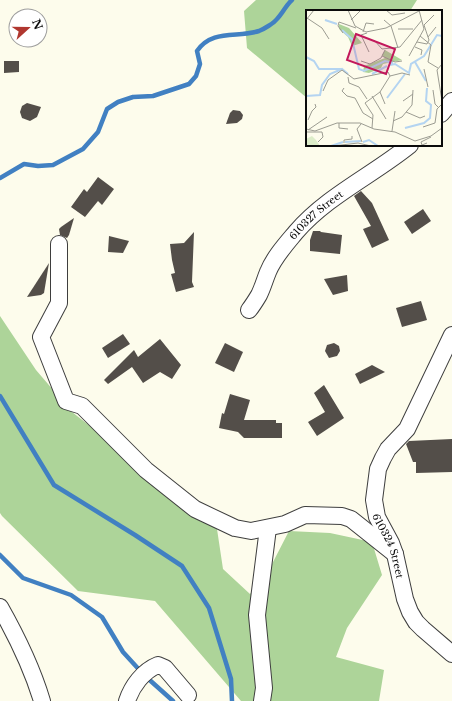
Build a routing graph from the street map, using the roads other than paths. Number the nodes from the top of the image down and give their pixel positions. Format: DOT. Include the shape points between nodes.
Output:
graph roads {
  1 [pos="452,101"];
  2 [pos="442,113"];
  3 [pos="409,146"];
  4 [pos="59,244"];
  5 [pos="249,310"];
  6 [pos="452,335"];
  7 [pos="268,528"];
  8 [pos="395,554"];
  9 [pos="0,607"];
  10 [pos="452,654"];
  11 [pos="188,695"];
  12 [pos="42,701"];
  13 [pos="127,701"];
  14 [pos="262,701"];
  1 -- 2 [label="street"];
  3 -- 5 [label="street, 610327 Street" via="330,201 296,232 275,259 260,294"];
  4 -- 7 [label="street" via="59,303 41,338 66,401 82,406 146,470 195,509 235,528 251,531"];
  6 -- 8 [label="street, 610324 Street" via="407,429 388,449 378,469 374,500 377,517"];
  7 -- 8 [label="street" via="305,515 342,516 351,519"];
  7 -- 14 [label="street" via="257,615 264,688"];
  8 -- 10 [label="street, 610324 Street" via="410,612 423,629"];
  9 -- 12 [label="street" via="17,636"];
  11 -- 13 [label="street" via="165,668 158,665 138,681"];
}
